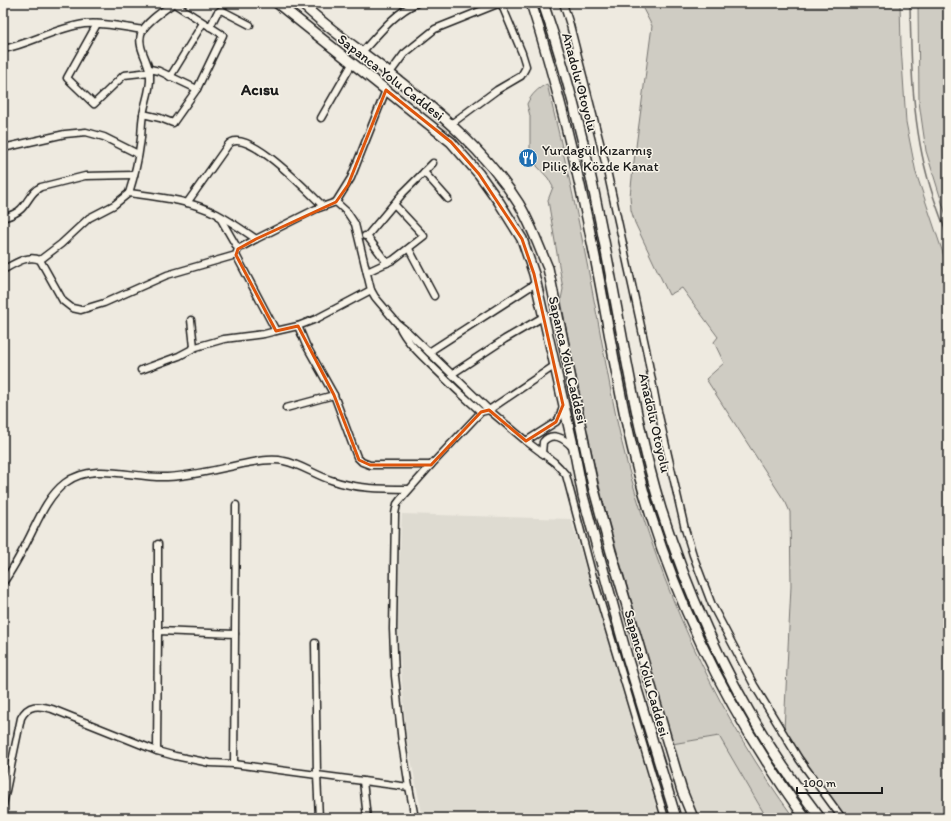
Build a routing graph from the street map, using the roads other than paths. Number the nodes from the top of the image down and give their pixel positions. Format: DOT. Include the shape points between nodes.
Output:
graph roads {
  1 [pos="173,3"];
  2 [pos="277,3"];
  3 [pos="301,3"];
  4 [pos="417,3"];
  5 [pos="501,3"];
  6 [pos="531,3"];
  7 [pos="543,3"];
  8 [pos="563,3"];
  9 [pos="203,23"];
  10 [pos="97,24"];
  11 [pos="250,24"];
  12 [pos="210,27"];
  13 [pos="143,30"];
  14 [pos="3,49"];
  15 [pos="362,52"];
  16 [pos="352,64"];
  17 [pos="150,71"];
  18 [pos="390,73"];
  19 [pos="170,77"];
  20 [pos="196,90"];
  21 [pos="386,90"];
  22 [pos="143,114"];
  23 [pos="321,118"];
  24 [pos="451,124"];
  25 [pos="3,148"];
  26 [pos="138,154"];
  27 [pos="433,163"];
  28 [pos="424,172"];
  29 [pos="134,175"];
  30 [pos="129,193"];
  31 [pos="448,199"];
  32 [pos="336,202"];
  33 [pos="186,203"];
  34 [pos="394,204"];
  35 [pos="323,206"];
  36 [pos="218,214"];
  37 [pos="3,218"];
  38 [pos="358,235"];
  39 [pos="367,236"];
  40 [pos="256,239"];
  41 [pos="409,249"];
  42 [pos="237,252"];
  43 [pos="40,260"];
  44 [pos="387,263"];
  45 [pos="3,270"];
  46 [pos="367,272"];
  47 [pos="536,283"];
  48 [pos="371,290"];
  49 [pos="434,296"];
  50 [pos="543,317"];
  51 [pos="191,320"];
  52 [pos="397,323"];
  53 [pos="298,326"];
  54 [pos="276,331"];
  55 [pos="194,348"];
  56 [pos="429,352"];
  57 [pos="554,366"];
  58 [pos="141,370"];
  59 [pos="452,374"];
  60 [pos="334,395"];
  61 [pos="563,405"];
  62 [pos="286,408"];
  63 [pos="489,410"];
  64 [pos="481,412"];
  65 [pos="526,441"];
  66 [pos="574,448"];
  67 [pos="542,453"];
  68 [pos="431,466"];
  69 [pos="409,489"];
  70 [pos="236,505"];
  71 [pos="158,544"];
  72 [pos="3,583"];
  73 [pos="158,631"];
  74 [pos="235,634"];
  75 [pos="315,644"];
  76 [pos="157,751"];
  77 [pos="234,764"];
  78 [pos="318,775"];
  79 [pos="363,781"];
  80 [pos="409,787"];
  81 [pos="3,805"];
  82 [pos="319,818"];
  83 [pos="367,818"];
  84 [pos="415,818"];
  85 [pos="665,818"];
  86 [pos="676,818"];
  87 [pos="694,818"];
  88 [pos="805,818"];
  89 [pos="820,818"];
  90 [pos="842,818"];
  1 -- 9 [label="street"];
  1 -- 13 [label="street"];
  2 -- 16 [label="highway, Sapanca Yolu Caddesi"];
  3 -- 15 [label="highway, Sapanca Yolu Caddesi"];
  4 -- 15 [label="street" via="399,14"];
  5 -- 18 [label="street" via="435,28 404,54"];
  5 -- 24 [label="street" via="522,53 525,69 521,76 497,90"];
  6 -- 88 [label="highway, Anadolu Otoyolu" via="575,163 628,432 650,515 694,632 762,756"];
  7 -- 89 [label="highway, Anadolu Otoyolu" via="590,174 640,430 685,578 727,671 775,754"];
  8 -- 90 [label="street" via="606,166 660,422 693,555 712,605 754,685 799,759"];
  9 -- 12 [label="street"];
  9 -- 19 [label="street"];
  10 -- 13 [label="street"];
  10 -- 14 [label="street" via="70,27"];
  10 -- 17 [label="street" via="67,78 94,104 124,75"];
  11 -- 12 [label="street" via="221,10"];
  12 -- 20 [label="street" via="223,35"];
  13 -- 17 [label="street" via="141,45"];
  15 -- 18 [label="highway, Sapanca Yolu Caddesi"];
  16 -- 21 [label="highway, Sapanca Yolu Caddesi"];
  16 -- 23 [label="street"];
  17 -- 19 [label="street"];
  17 -- 22 [label="street"];
  18 -- 24 [label="highway, Sapanca Yolu Caddesi"];
  19 -- 20 [label="street"];
  20 -- 22 [label="street" via="173,123"];
  21 -- 32 [label="street" via="351,178"];
  21 -- 47 [label="highway, Sapanca Yolu Caddesi" via="451,142 479,174 500,202 522,239"];
  22 -- 26 [label="street"];
  24 -- 87 [label="highway, Sapanca Yolu Caddesi" via="499,176 519,205 548,268 593,486 682,792"];
  25 -- 26 [label="street" via="65,134 86,132"];
  26 -- 29 [label="street"];
  27 -- 28 [label="street"];
  28 -- 31 [label="street"];
  28 -- 34 [label="street"];
  29 -- 30 [label="street"];
  29 -- 37 [label="street" via="85,176 41,187 34,190 21,209"];
  30 -- 33 [label="street"];
  30 -- 43 [label="street" via="114,205 89,218"];
  32 -- 35 [label="street"];
  32 -- 38 [label="street" via="353,219"];
  33 -- 35 [label="street" via="231,142 235,141 271,157"];
  33 -- 36 [label="street"];
  34 -- 39 [label="street"];
  34 -- 41 [label="street" via="424,236"];
  35 -- 40 [label="street"];
  36 -- 40 [label="street"];
  36 -- 42 [label="street"];
  38 -- 39 [label="street"];
  38 -- 46 [label="street"];
  39 -- 44 [label="street"];
  40 -- 42 [label="street"];
  41 -- 44 [label="street"];
  41 -- 49 [label="street"];
  42 -- 43 [label="street" via="166,274 104,303 81,310 72,308 63,301"];
  42 -- 54 [label="street"];
  43 -- 45 [label="street" via="25,259"];
  44 -- 46 [label="street"];
  46 -- 48 [label="street"];
  47 -- 50 [label="highway, Sapanca Yolu Caddesi"];
  47 -- 56 [label="street"];
  48 -- 52 [label="street"];
  48 -- 53 [label="street"];
  50 -- 57 [label="highway, Sapanca Yolu Caddesi"];
  50 -- 59 [label="street"];
  51 -- 55 [label="street"];
  52 -- 56 [label="street"];
  52 -- 64 [label="street" via="416,350"];
  53 -- 54 [label="street"];
  53 -- 60 [label="street"];
  54 -- 55 [label="street" via="224,339"];
  55 -- 58 [label="street"];
  56 -- 59 [label="street"];
  57 -- 61 [label="highway, Sapanca Yolu Caddesi"];
  57 -- 63 [label="street"];
  59 -- 63 [label="street"];
  60 -- 62 [label="street"];
  60 -- 68 [label="street" via="357,457 362,462 370,465"];
  61 -- 65 [label="street" via="556,422"];
  61 -- 66 [label="highway, Sapanca Yolu Caddesi"];
  63 -- 64 [label="street"];
  63 -- 65 [label="street"];
  64 -- 68 [label="street"];
  65 -- 67 [label="street"];
  66 -- 67 [label="street" via="559,436 552,436 542,442"];
  66 -- 86 [label="highway, Sapanca Yolu Caddesi" via="583,496 628,660"];
  67 -- 85 [label="street" via="559,467 568,481 592,573"];
  68 -- 69 [label="street"];
  69 -- 72 [label="street" via="378,489 348,485 284,461 274,460 184,476 146,477 106,472 83,475 71,479 56,492 40,515"];
  69 -- 80 [label="street" via="397,504 395,514 393,629 396,691"];
  70 -- 74 [label="street"];
  71 -- 73 [label="street"];
  73 -- 74 [label="street"];
  73 -- 76 [label="street"];
  74 -- 77 [label="street"];
  75 -- 78 [label="street"];
  76 -- 77 [label="street" via="210,763"];
  76 -- 81 [label="street" via="44,706 32,707 22,718"];
  77 -- 78 [label="street"];
  78 -- 79 [label="street"];
  78 -- 82 [label="street"];
  79 -- 80 [label="street"];
  79 -- 83 [label="street"];
  80 -- 84 [label="street"];
}
